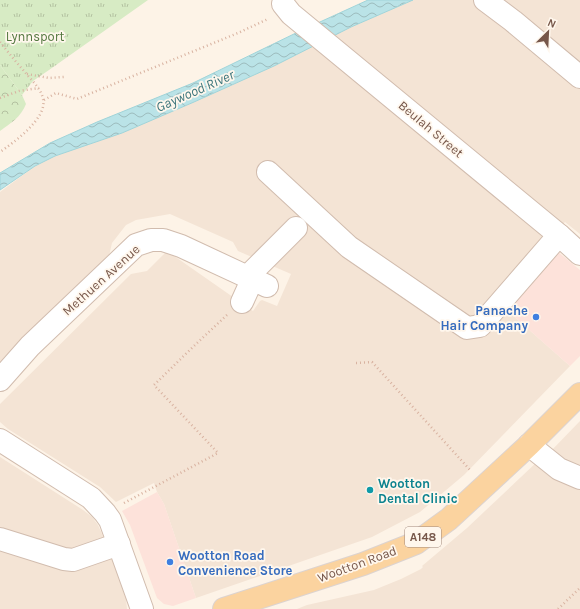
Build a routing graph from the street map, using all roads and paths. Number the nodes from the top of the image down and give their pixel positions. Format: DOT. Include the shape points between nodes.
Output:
graph roads {
  1 [pos="485,0"];
  2 [pos="287,9"];
  3 [pos="0,42"];
  4 [pos="26,74"];
  5 [pos="64,77"];
  6 [pos="580,77"];
  7 [pos="39,88"];
  8 [pos="0,98"];
  9 [pos="44,100"];
  10 [pos="0,152"];
  11 [pos="268,172"];
  12 [pos="296,228"];
  13 [pos="572,243"];
  14 [pos="255,281"];
  15 [pos="242,302"];
  16 [pos="356,362"];
  17 [pos="0,380"];
  18 [pos="580,394"];
  19 [pos="0,440"];
  20 [pos="529,445"];
  21 [pos="580,478"];
  22 [pos="485,486"];
  23 [pos="105,513"];
  24 [pos="0,539"];
  25 [pos="118,544"];
  26 [pos="580,588"];
  27 [pos="142,609"];
  28 [pos="224,609"];
  29 [pos="558,609"];
  1 -- 6 [label="street"];
  2 -- 9 [label="path" via="238,33 77,99 56,93"];
  2 -- 13 [label="street, Beulah Street"];
  3 -- 4 [label="path"];
  4 -- 5 [label="path" via="49,78"];
  4 -- 7 [label="path"];
  7 -- 8 [label="path" via="19,91"];
  7 -- 9 [label="path"];
  9 -- 10 [label="path" via="36,121 21,137"];
  11 -- 13 [label="street" via="349,247 467,328 480,326"];
  12 -- 14 [label="street"];
  14 -- 15 [label="street"];
  14 -- 17 [label="street, Methuen Avenue" via="163,240 151,240 136,245 30,346"];
  15 -- 23 [label="path" via="154,385 218,453"];
  16 -- 22 [label="path" via="372,362"];
  18 -- 20 [label="main road, Wootton Road / A148"];
  19 -- 23 [label="street" via="91,498"];
  20 -- 21 [label="street" via="559,469"];
  20 -- 22 [label="main road, Wootton Road / A148"];
  22 -- 28 [label="main road, Wootton Road / A148" via="449,519 416,543 363,564"];
  23 -- 25 [label="street"];
  24 -- 25 [label="street" via="73,560"];
  25 -- 27 [label="street"];
  26 -- 29 [label="path"];
}
